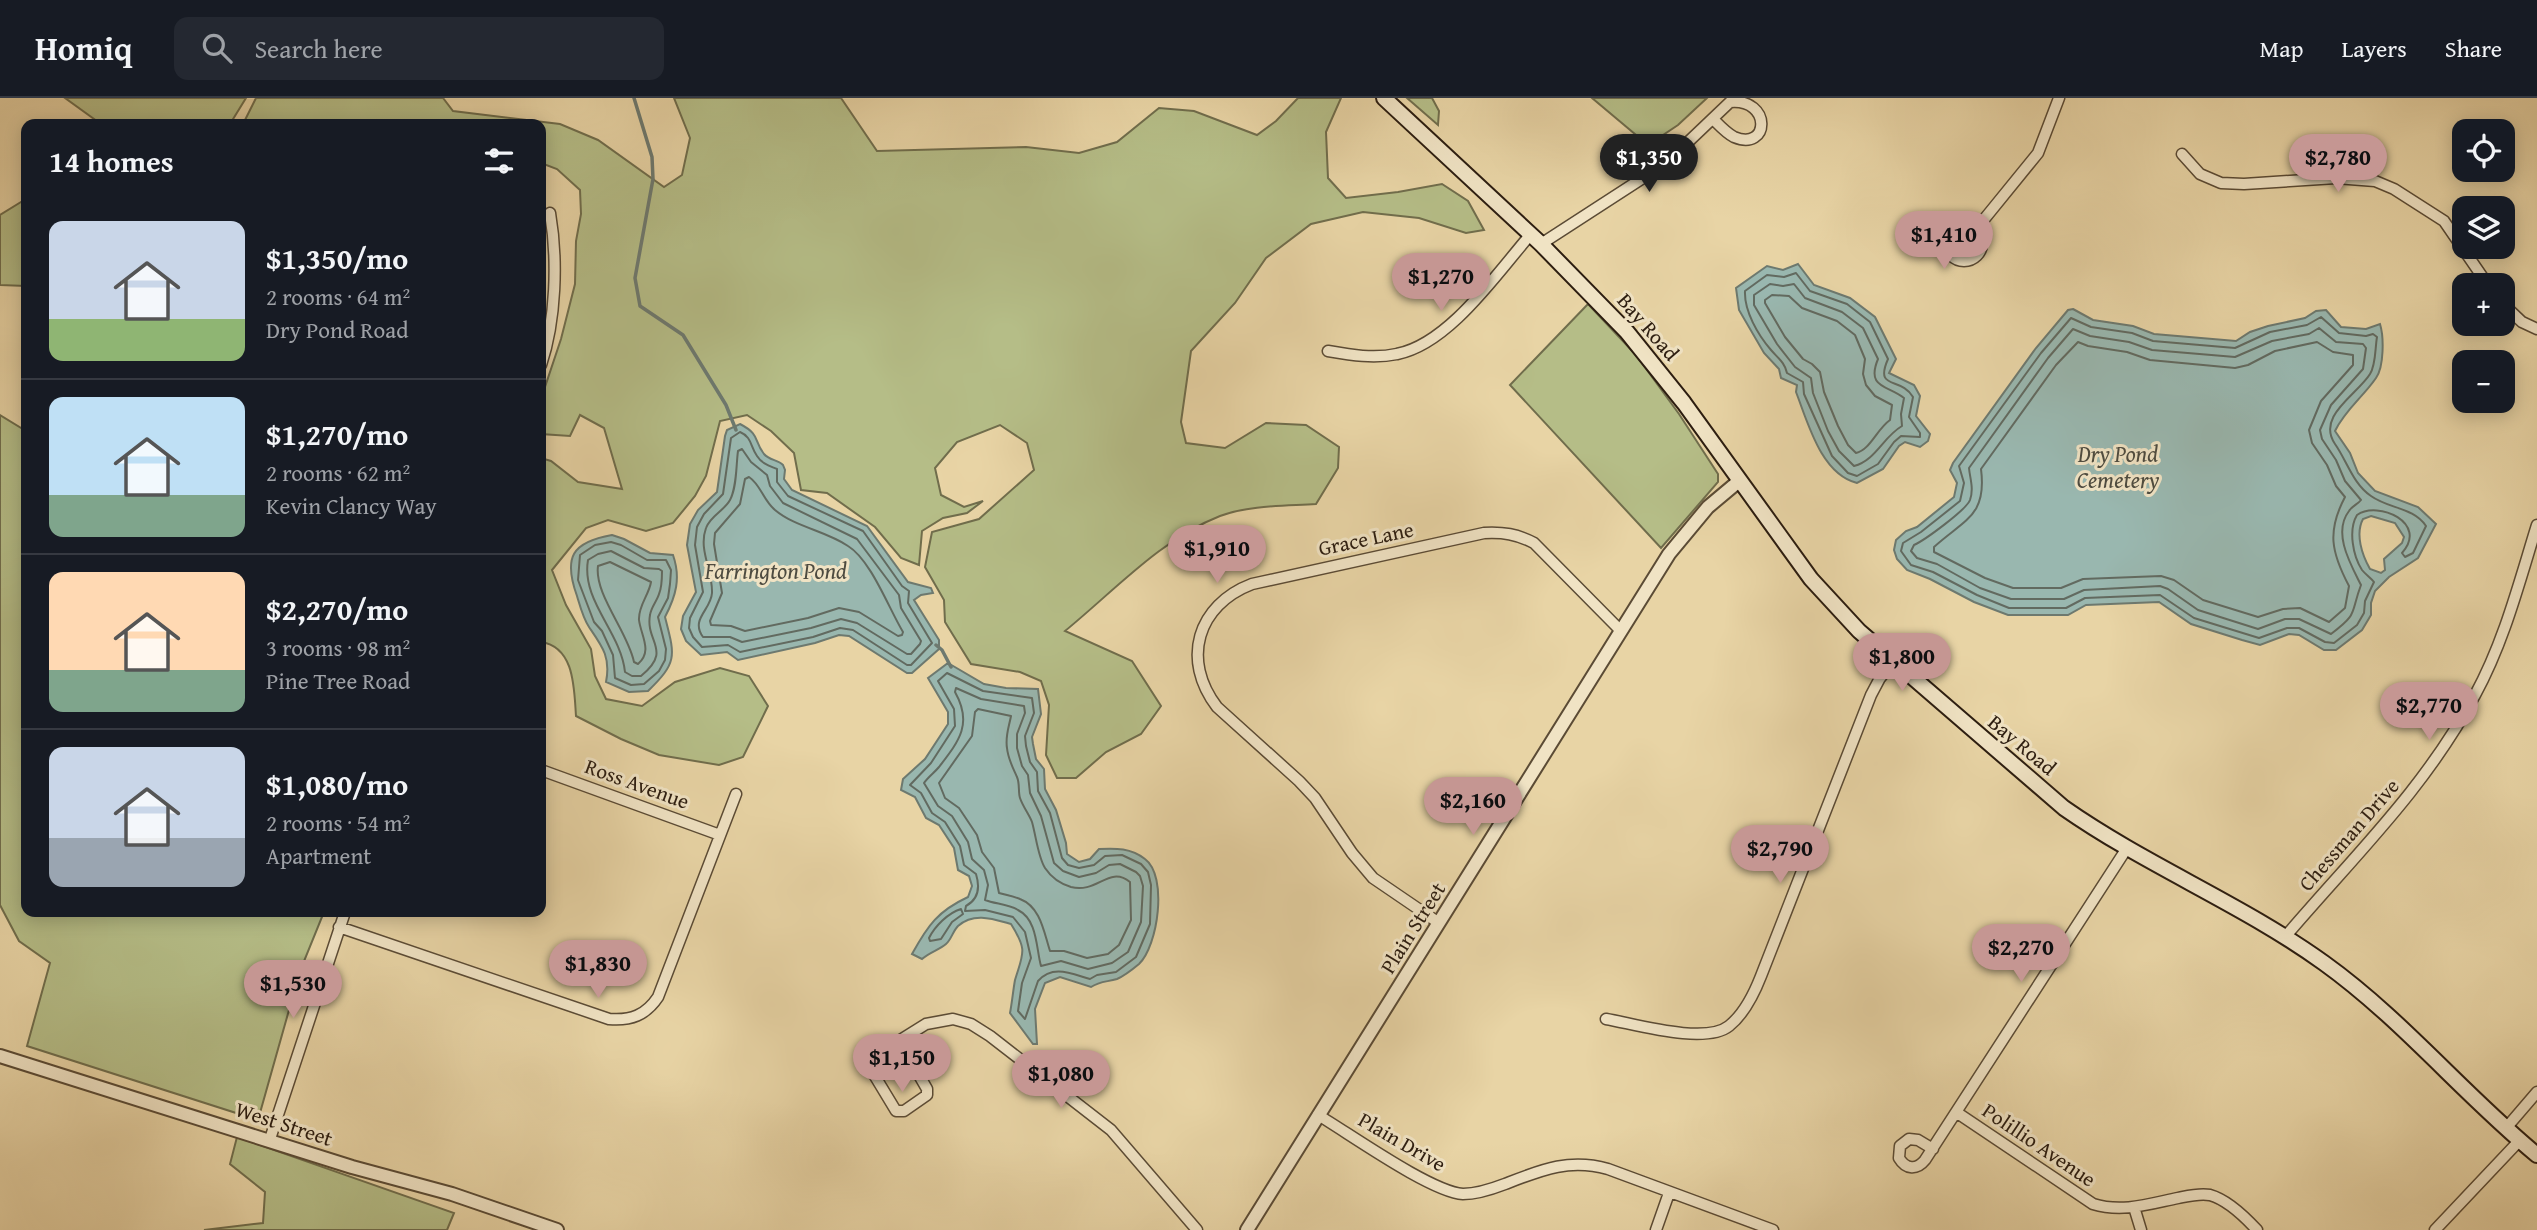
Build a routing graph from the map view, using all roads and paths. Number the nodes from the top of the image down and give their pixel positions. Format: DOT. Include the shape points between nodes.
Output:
graph roads {
  1 [pos="1384,98"];
  2 [pos="2059,98"];
  3 [pos="1713,119"];
  4 [pos="2182,154"];
  5 [pos="550,213"];
  6 [pos="1976,228"];
  7 [pos="1536,239"];
  8 [pos="2480,273"];
  9 [pos="2515,315"];
  10 [pos="2537,330"];
  11 [pos="546,337"];
  12 [pos="1328,351"];
  13 [pos="1739,481"];
  14 [pos="2537,525"];
  15 [pos="1621,631"];
  16 [pos="1894,660"];
  17 [pos="546,772"];
  18 [pos="736,794"];
  19 [pos="720,835"];
  20 [pos="2127,848"];
  21 [pos="343,917"];
  22 [pos="1439,923"];
  23 [pos="339,927"];
  24 [pos="2285,937"];
  25 [pos="1606,1019"];
  26 [pos="900,1042"];
  27 [pos="0,1056"];
  28 [pos="2537,1092"];
  29 [pos="1956,1112"];
  30 [pos="1318,1115"];
  31 [pos="2507,1127"];
  32 [pos="270,1139"];
  33 [pos="2520,1140"];
  34 [pos="1933,1149"];
  35 [pos="2537,1155"];
  36 [pos="1669,1194"];
  37 [pos="2134,1207"];
  38 [pos="536,1227"];
  39 [pos="556,1230"];
  40 [pos="1197,1230"];
  41 [pos="1247,1230"];
  42 [pos="1657,1230"];
  43 [pos="1773,1230"];
  44 [pos="2141,1230"];
  45 [pos="2257,1230"];
  46 [pos="2435,1230"];
  1 -- 7 [label="main road, Bay Road"];
  2 -- 6 [label="street" via="2038,153"];
  3 -- 3 [label="street" via="1730,102 1742,98 1754,102 1762,116 1757,132 1742,138 1730,135"];
  3 -- 7 [label="street" via="1666,163"];
  4 -- 8 [label="street" via="2200,174 2221,183 2336,178 2375,181 2444,221"];
  5 -- 11 [label="street" via="555,287"];
  7 -- 12 [label="street" via="1450,326 1426,344 1385,356"];
  7 -- 13 [label="main road, Bay Road" via="1646,354"];
  9 -- 10 [label="street"];
  13 -- 15 [label="street, Plain Street" via="1678,541"];
  13 -- 16 [label="main road, Bay Road" via="1811,579 1859,631"];
  14 -- 24 [label="street, Chessman Drive" via="2492,660 2454,732 2403,804"];
  15 -- 22 [label="street, Plain Street"];
  15 -- 22 [label="street, Grace Lane" via="1534,543 1504,532 1252,584 1227,597 1208,618 1197,658 1209,697 1315,798 1373,878"];
  16 -- 20 [label="main road, Bay Road" via="2064,808"];
  16 -- 25 [label="street" via="1871,695 1761,976 1735,1019 1713,1033"];
  17 -- 19 [label="street, Ross Avenue"];
  18 -- 19 [label="street"];
  19 -- 23 [label="street" via="658,997 649,1010 636,1017 609,1019"];
  20 -- 24 [label="main road, Bay Road"];
  20 -- 29 [label="street"];
  21 -- 23 [label="street"];
  22 -- 30 [label="street, Plain Street"];
  23 -- 32 [label="street"];
  24 -- 31 [label="main road, Bay Road" via="2357,989"];
  26 -- 26 [label="street" via="927,1092 923,1100 899,1112 893,1109 869,1062"];
  26 -- 40 [label="street" via="920,1027 953,1019 971,1024 1111,1130"];
  27 -- 32 [label="street, West Street"];
  28 -- 31 [label="street"];
  29 -- 34 [label="street"];
  29 -- 37 [label="street, Polillio Avenue" via="2087,1200 2107,1208"];
  30 -- 36 [label="street, Plain Drive" via="1452,1192 1485,1191 1544,1168 1569,1164 1594,1165"];
  30 -- 41 [label="street, Plain Street"];
  31 -- 33 [label="main road, Bay Road"];
  32 -- 38 [label="street, West Street" via="452,1194"];
  33 -- 35 [label="main road, Bay Road"];
  33 -- 46 [label="street"];
  36 -- 42 [label="street"];
  36 -- 43 [label="street, Plain Drive"];
  37 -- 44 [label="street"];
  37 -- 45 [label="street, Polillio Avenue" via="2209,1195 2231,1206"];
  38 -- 39 [label="street, West Street"];
}
